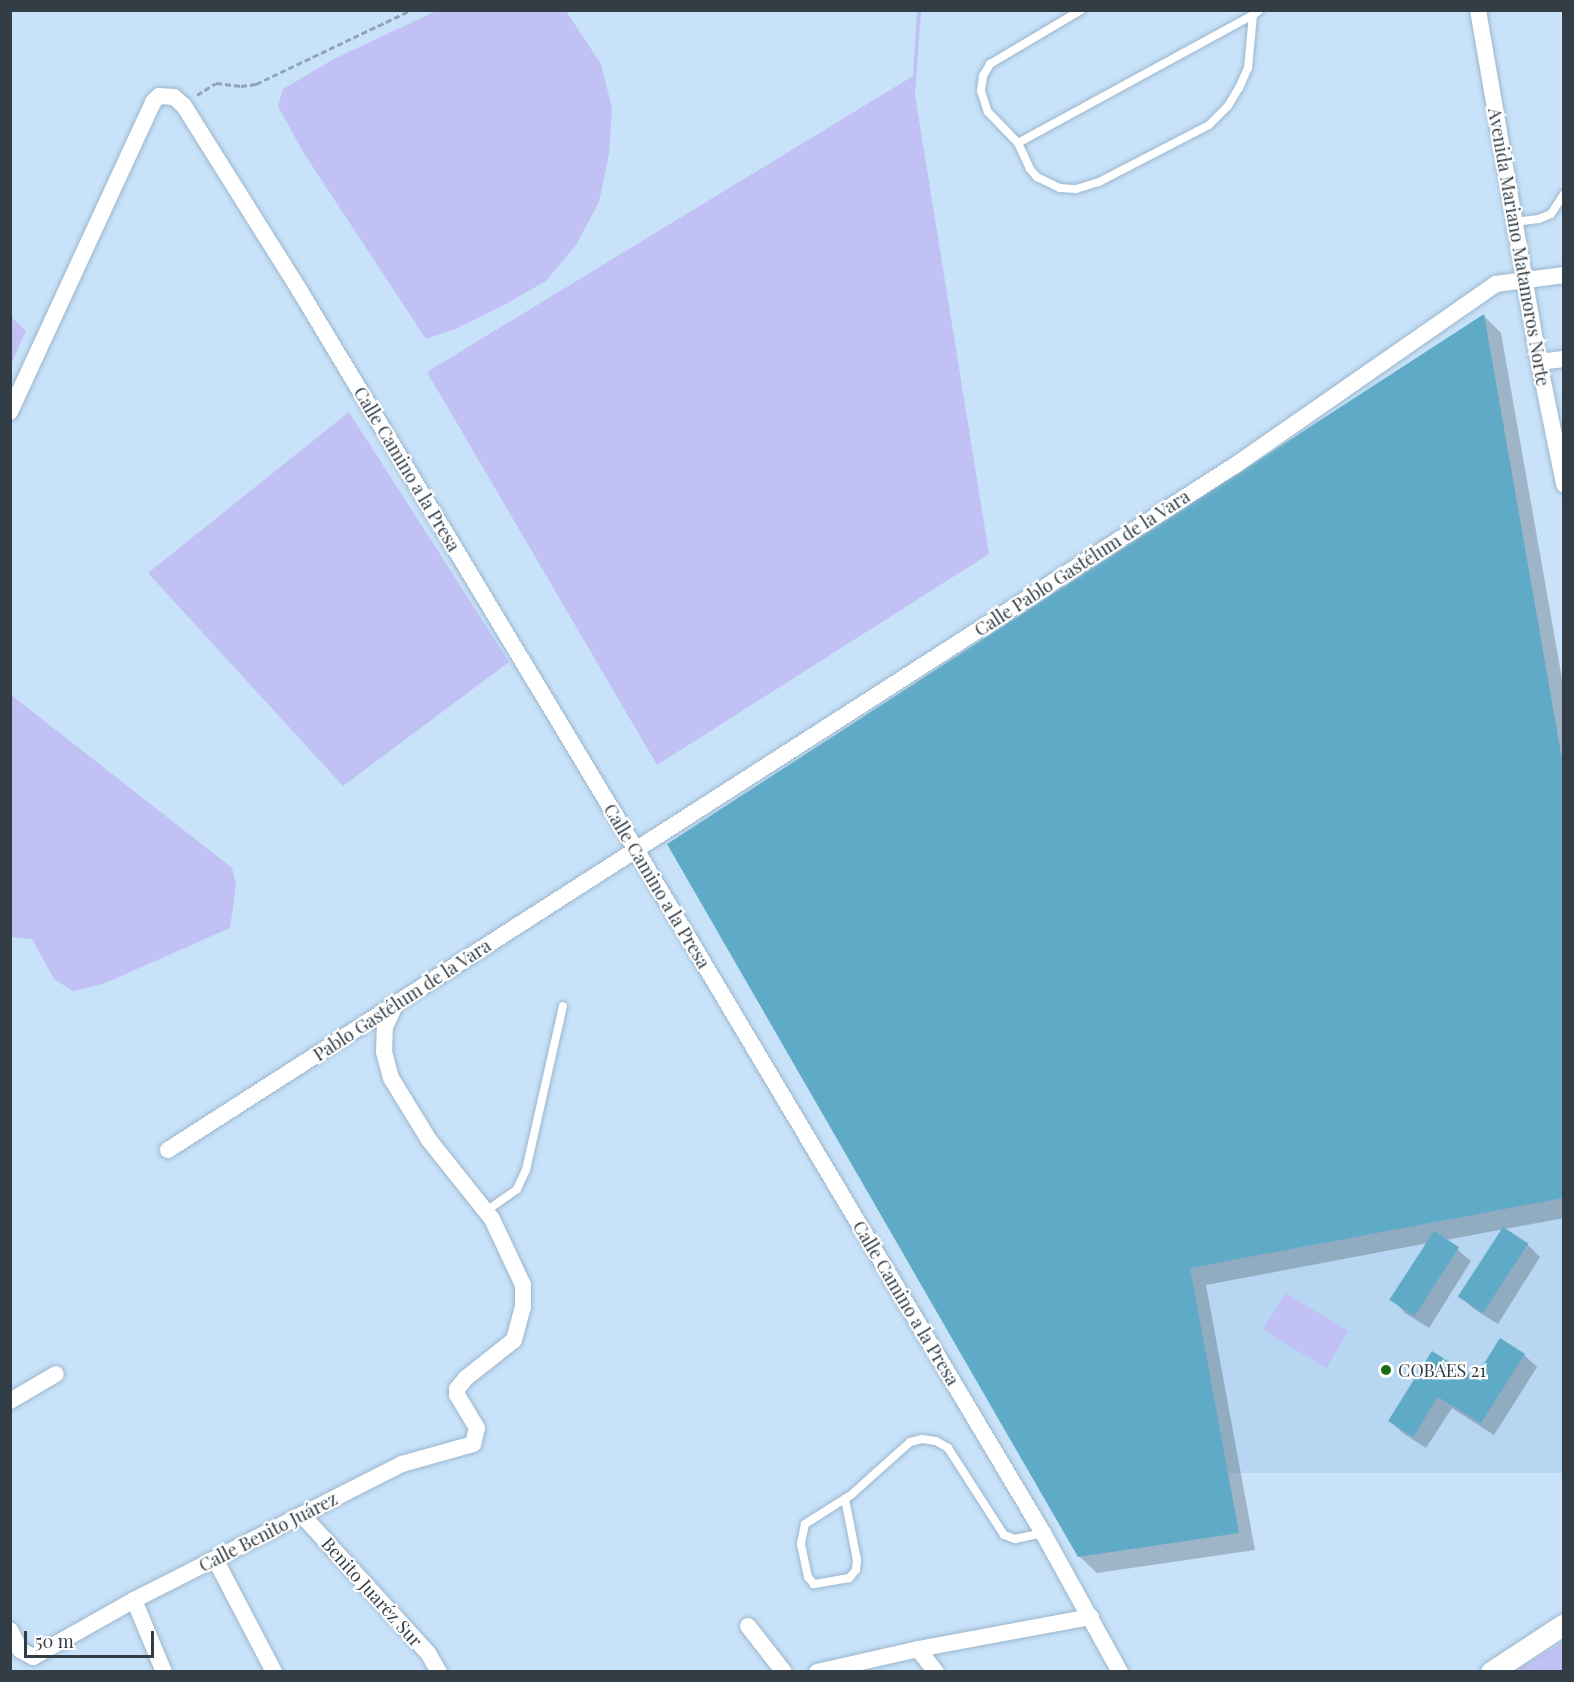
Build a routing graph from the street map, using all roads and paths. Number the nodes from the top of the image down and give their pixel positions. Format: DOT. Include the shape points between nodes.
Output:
graph roads {
  1 [pos="411,10"];
  2 [pos="1081,10"];
  3 [pos="1478,10"];
  4 [pos="1257,13"];
  5 [pos="184,106"];
  6 [pos="1018,143"];
  7 [pos="1563,194"];
  8 [pos="1514,222"];
  9 [pos="1563,275"];
  10 [pos="1526,278"];
  11 [pos="1563,358"];
  12 [pos="1539,362"];
  13 [pos="10,412"];
  14 [pos="1563,484"];
  15 [pos="635,848"];
  16 [pos="396,1002"];
  17 [pos="563,1006"];
  18 [pos="168,1150"];
  19 [pos="486,1210"];
  20 [pos="56,1374"];
  21 [pos="10,1401"];
  22 [pos="845,1499"];
  23 [pos="302,1515"];
  24 [pos="1043,1533"];
  25 [pos="215,1559"];
  26 [pos="134,1600"];
  27 [pos="1091,1617"];
  28 [pos="1563,1624"];
  29 [pos="748,1626"];
  30 [pos="10,1630"];
  31 [pos="918,1649"];
  32 [pos="164,1671"];
  33 [pos="274,1671"];
  34 [pos="439,1671"];
  35 [pos="784,1671"];
  36 [pos="817,1671"];
  37 [pos="936,1671"];
  38 [pos="1120,1671"];
  39 [pos="1491,1671"];
  1 -- 5 [label="path" via="256,84 216,83"];
  2 -- 6 [label="lane" via="986,69 982,101 996,123"];
  3 -- 8 [label="street, Avenida Mariano Matamoros Norte"];
  4 -- 6 [label="lane"];
  4 -- 6 [label="lane" via="1244,78 1228,106 1209,125 1099,182 1076,189 1060,188 1036,177"];
  5 -- 13 [label="street" via="167,94 153,102"];
  5 -- 15 [label="street, Calle Camino a la Presa" via="300,291"];
  7 -- 8 [label="lane" via="1551,214"];
  8 -- 10 [label="street, Avenida Mariano Matamoros Norte"];
  9 -- 10 [label="street, Calle Pablo Gastélum de la Vara"];
  10 -- 12 [label="street, Avenida Mariano Matamoros Norte"];
  10 -- 15 [label="street, Calle Pablo Gastélum de la Vara" via="1496,284 1234,466"];
  11 -- 12 [label="street"];
  12 -- 14 [label="street, Avenida Mariano Matamoros Norte"];
  15 -- 16 [label="street, Pablo Gastélum de la Vara"];
  15 -- 24 [label="street, Calle Camino a la Presa"];
  16 -- 18 [label="street, Pablo Gastélum de la Vara"];
  16 -- 19 [label="street" via="385,1027 384,1052 391,1078 429,1140"];
  17 -- 19 [label="lane" via="526,1170 517,1189"];
  19 -- 23 [label="street, Calle Benito Juárez" via="523,1285 524,1307 514,1340 466,1377 457,1389 477,1428 473,1444 402,1464"];
  20 -- 21 [label="street"];
  22 -- 22 [label="lane" via="856,1570 849,1578 814,1584 808,1577 802,1529"];
  22 -- 24 [label="lane" via="910,1442 936,1441 948,1448 1004,1535 1015,1539"];
  23 -- 25 [label="street, Calle Benito Juárez"];
  23 -- 34 [label="street, Benito Juaréz Sur" via="428,1653"];
  24 -- 27 [label="street, Calle Camino a la Presa"];
  25 -- 26 [label="street, Calle Benito Juárez"];
  25 -- 33 [label="street"];
  26 -- 30 [label="street, Calle Benito Juárez" via="33,1657 20,1650"];
  26 -- 32 [label="street"];
  27 -- 31 [label="street"];
  27 -- 38 [label="street, Calle Camino a la Presa"];
  28 -- 39 [label="street"];
  29 -- 35 [label="street"];
  31 -- 36 [label="street"];
  31 -- 37 [label="street"];
}
